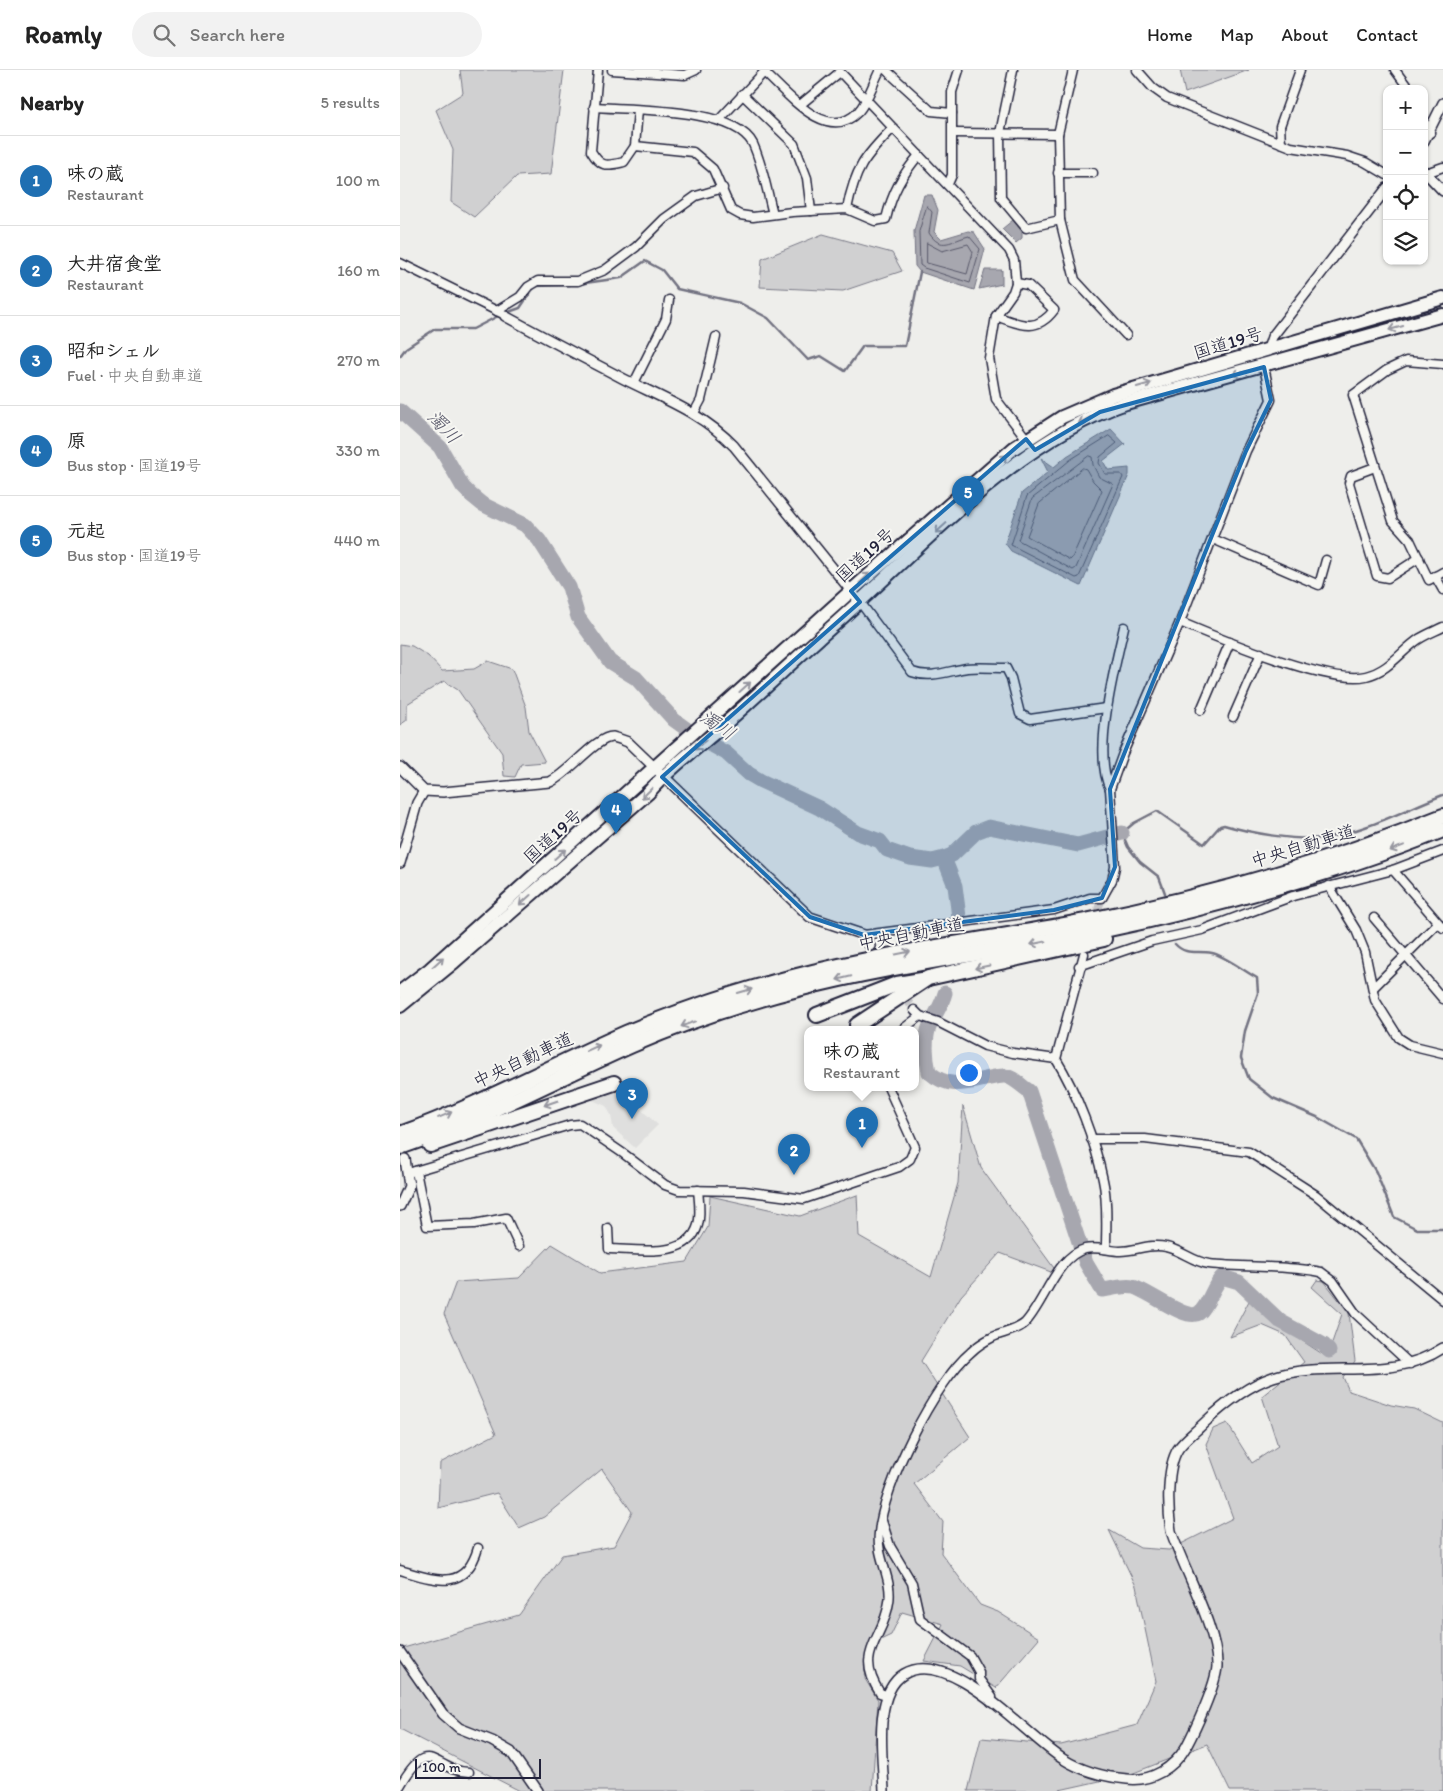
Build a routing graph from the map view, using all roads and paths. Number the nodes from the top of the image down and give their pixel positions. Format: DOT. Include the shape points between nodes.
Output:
graph roads {
  1 [pos="598,70"];
  2 [pos="612,70"];
  3 [pos="696,70"];
  4 [pos="880,70"];
  5 [pos="886,70"];
  6 [pos="959,70"];
  7 [pos="1013,70"];
  8 [pos="1074,70"];
  9 [pos="1137,70"];
  10 [pos="1300,70"];
  11 [pos="1396,70"];
  12 [pos="766,72"];
  13 [pos="1406,85"];
  14 [pos="742,94"];
  15 [pos="865,101"];
  16 [pos="1443,103"];
  17 [pos="800,105"];
  18 [pos="594,107"];
  19 [pos="638,110"];
  20 [pos="952,113"];
  21 [pos="719,120"];
  22 [pos="893,128"];
  23 [pos="1428,129"];
  24 [pos="953,133"];
  25 [pos="1000,133"];
  26 [pos="1430,133"];
  27 [pos="1058,134"];
  28 [pos="1428,136"];
  29 [pos="1281,144"];
  30 [pos="635,146"];
  31 [pos="919,155"];
  32 [pos="1443,167"];
  33 [pos="1428,171"];
  34 [pos="1058,173"];
  35 [pos="1093,173"];
  36 [pos="1383,173"];
  37 [pos="1428,175"];
  38 [pos="948,184"];
  39 [pos="723,188"];
  40 [pos="1443,191"];
  41 [pos="1383,193"];
  42 [pos="847,209"];
  43 [pos="811,211"];
  44 [pos="773,214"];
  45 [pos="1060,220"];
  46 [pos="400,263"];
  47 [pos="1016,283"];
  48 [pos="1443,298"];
  49 [pos="670,300"];
  50 [pos="501,313"];
  51 [pos="1443,315"];
  52 [pos="996,316"];
  53 [pos="1126,335"];
  54 [pos="716,337"];
  55 [pos="1268,349"];
  56 [pos="1443,364"];
  57 [pos="1264,367"];
  58 [pos="634,383"];
  59 [pos="694,413"];
  60 [pos="1026,439"];
  61 [pos="1035,450"];
  62 [pos="1375,467"];
  63 [pos="1213,539"];
  64 [pos="1418,558"];
  65 [pos="1326,560"];
  66 [pos="1443,572"];
  67 [pos="1436,576"];
  68 [pos="851,590"];
  69 [pos="1443,590"];
  70 [pos="860,602"];
  71 [pos="1180,622"];
  72 [pos="1443,626"];
  73 [pos="1124,627"];
  74 [pos="1230,642"];
  75 [pos="1260,653"];
  76 [pos="1106,708"];
  77 [pos="1201,710"];
  78 [pos="1233,717"];
  79 [pos="678,755"];
  80 [pos="400,767"];
  81 [pos="658,773"];
  82 [pos="1110,789"];
  83 [pos="424,791"];
  84 [pos="1443,816"];
  85 [pos="1443,830"];
  86 [pos="1443,851"];
  87 [pos="400,863"];
  88 [pos="1393,870"];
  89 [pos="1329,886"];
  90 [pos="1232,900"];
  91 [pos="1374,918"];
  92 [pos="1441,925"];
  93 [pos="864,935"];
  94 [pos="870,946"];
  95 [pos="1084,954"];
  96 [pos="1406,955"];
  97 [pos="1079,966"];
  98 [pos="928,978"];
  99 [pos="1373,988"];
  100 [pos="400,992"];
  101 [pos="1443,999"];
  102 [pos="400,1006"];
  103 [pos="914,1010"];
  104 [pos="817,1015"];
  105 [pos="920,1016"];
  106 [pos="858,1025"];
  107 [pos="907,1026"];
  108 [pos="1443,1053"];
  109 [pos="1056,1059"];
  110 [pos="614,1083"];
  111 [pos="890,1091"];
  112 [pos="400,1134"];
  113 [pos="1091,1139"];
  114 [pos="402,1154"];
  115 [pos="412,1172"];
  116 [pos="698,1190"];
  117 [pos="400,1206"];
  118 [pos="608,1228"];
  119 [pos="519,1246"];
  120 [pos="1106,1249"];
  121 [pos="1443,1300"];
  122 [pos="1443,1348"];
  123 [pos="1410,1364"];
  124 [pos="882,1522"];
  125 [pos="478,1548"];
  126 [pos="400,1570"];
  127 [pos="400,1652"];
  128 [pos="886,1695"];
  129 [pos="991,1702"];
  130 [pos="469,1772"];
  131 [pos="400,1786"];
  132 [pos="538,1791"];
  133 [pos="884,1791"];
  1 -- 18 [label="street"];
  2 -- 3 [label="street" via="686,75"];
  4 -- 15 [label="street"];
  5 -- 20 [label="street" via="931,111"];
  6 -- 20 [label="street" via="952,92"];
  7 -- 25 [label="street"];
  8 -- 27 [label="street"];
  9 -- 29 [label="street" via="1152,88 1167,98"];
  10 -- 29 [label="street" via="1280,126"];
  11 -- 13 [label="street"];
  12 -- 14 [label="street"];
  12 -- 17 [label="street"];
  14 -- 21 [label="street"];
  14 -- 43 [label="street" via="794,144 807,178"];
  15 -- 17 [label="street" via="858,112 839,121 815,118"];
  15 -- 17 [label="street" via="840,72"];
  15 -- 22 [label="street"];
  16 -- 26 [label="street"];
  18 -- 19 [label="street"];
  18 -- 30 [label="street" via="591,150 597,161 607,165 624,162"];
  19 -- 21 [label="street"];
  19 -- 30 [label="street"];
  20 -- 24 [label="street"];
  21 -- 44 [label="street" via="733,126 752,142"];
  22 -- 31 [label="street"];
  22 -- 42 [label="street" via="868,153 853,180"];
  23 -- 26 [label="street"];
  24 -- 25 [label="street"];
  24 -- 38 [label="street" via="952,175"];
  25 -- 27 [label="street"];
  25 -- 45 [label="street" via="1001,198 1026,228"];
  26 -- 28 [label="street"];
  27 -- 34 [label="street"];
  29 -- 36 [label="street" via="1347,156"];
  30 -- 39 [label="street" via="693,152 713,169"];
  31 -- 38 [label="street"];
  31 -- 42 [label="street" via="901,176 890,199 886,218 875,221"];
  32 -- 33 [label="street"];
  34 -- 35 [label="street"];
  34 -- 45 [label="street"];
  37 -- 40 [label="street"];
  38 -- 47 [label="street" via="1009,250 1014,260"];
  39 -- 44 [label="street" via="731,210 740,215"];
  39 -- 50 [label="street" via="696,196 604,270 578,281 538,281"];
  41 -- 55 [label="street" via="1272,337"];
  42 -- 43 [label="street"];
  43 -- 44 [label="street"];
  45 -- 53 [label="street" via="1075,280"];
  46 -- 50 [label="street"];
  47 -- 52 [label="street"];
  47 -- 52 [label="street" via="1028,285 1054,310 1046,320 1029,326"];
  48 -- 55 [label="highway, 国道19号"];
  49 -- 58 [label="street" via="666,319"];
  50 -- 58 [label="street"];
  51 -- 57 [label="highway, 国道19号, one-way"];
  52 -- 60 [label="street" via="989,358 996,399"];
  54 -- 59 [label="street" via="701,400"];
  60 -- 55 [label="highway, 国道19号, one-way" via="1077,410 1112,395"];
  56 -- 62 [label="street" via="1406,361 1353,395"];
  57 -- 61 [label="highway, 国道19号, one-way" via="1100,412"];
  57 -- 63 [label="street" via="1271,400 1246,451"];
  58 -- 59 [label="street"];
  59 -- 68 [label="street" via="734,446"];
  60 -- 61 [label="street"];
  68 -- 60 [label="highway, 国道19号, one-way"];
  61 -- 70 [label="highway, 国道19号, one-way" via="950,519"];
  62 -- 64 [label="street" via="1393,521 1410,540"];
  62 -- 64 [label="street" via="1351,476 1349,483 1377,576 1388,578"];
  63 -- 65 [label="street" via="1319,585"];
  63 -- 71 [label="street"];
  64 -- 67 [label="street" via="1429,580"];
  66 -- 67 [label="street"];
  67 -- 69 [label="street"];
  68 -- 70 [label="street"];
  79 -- 68 [label="highway, 国道19号, one-way" via="709,720"];
  70 -- 76 [label="street" via="912,672 932,675 967,668 1006,668 1020,714 1030,719"];
  70 -- 79 [label="highway, 国道19号, one-way" via="718,730"];
  71 -- 74 [label="street"];
  71 -- 82 [label="street"];
  72 -- 75 [label="street" via="1419,639 1389,666 1366,676 1345,678 1330,675"];
  73 -- 76 [label="street"];
  74 -- 75 [label="street"];
  74 -- 77 [label="street"];
  75 -- 78 [label="street"];
  76 -- 82 [label="street" via="1104,776"];
  79 -- 81 [label="highway, 国道19号"];
  80 -- 83 [label="street"];
  81 -- 83 [label="street" via="628,742 612,737 601,740 561,777 550,782"];
  81 -- 93 [label="street" via="810,917"];
  100 -- 81 [label="highway, 国道19号, one-way"];
  81 -- 102 [label="highway, 国道19号, one-way" via="648,793"];
  82 -- 93 [label="street" via="1114,842 1112,880 1102,898 1090,898 1054,910"];
  83 -- 87 [label="street"];
  112 -- 84 [label="highway, 中央自動車道, one-way" via="496,1094 628,1032 736,993 853,964 1087,921 1228,888 1338,856"];
  85 -- 90 [label="highway, 中央自動車道, one-way" via="1307,879"];
  86 -- 88 [label="street"];
  88 -- 89 [label="street"];
  88 -- 92 [label="street"];
  89 -- 97 [label="street" via="1272,903 1202,930 1169,937"];
  89 -- 99 [label="street" via="1356,930"];
  90 -- 98 [label="highway, one-way" via="1142,930"];
  90 -- 114 [label="highway, 中央自動車道, one-way" via="1100,931 855,976 740,1005 635,1044 460,1123"];
  91 -- 96 [label="street"];
  92 -- 96 [label="street"];
  93 -- 94 [label="street"];
  95 -- 97 [label="street"];
  96 -- 99 [label="street"];
  96 -- 101 [label="street"];
  97 -- 109 [label="street"];
  98 -- 104 [label="highway" via="897,984"];
  98 -- 106 [label="highway"];
  99 -- 108 [label="street" via="1375,1000 1398,1038 1410,1045"];
  103 -- 105 [label="street"];
  105 -- 107 [label="street"];
  105 -- 109 [label="street" via="985,1046"];
  109 -- 113 [label="street"];
  110 -- 114 [label="highway, one-way"];
  111 -- 116 [label="street" via="915,1146 910,1159 899,1167 804,1199 744,1191"];
  113 -- 120 [label="street" via="1104,1182"];
  113 -- 121 [label="street" via="1144,1139 1249,1152 1316,1195"];
  114 -- 115 [label="street"];
  115 -- 116 [label="street" via="570,1124 580,1124 665,1185 679,1190"];
  115 -- 117 [label="street" via="408,1192"];
  115 -- 119 [label="street" via="427,1226 474,1224 506,1218"];
  116 -- 118 [label="street" via="697,1226 693,1235 678,1246 667,1249 609,1249"];
  120 -- 123 [label="street" via="1127,1250 1157,1245 1203,1263 1321,1272 1333,1280 1356,1314"];
  120 -- 124 [label="street" via="1084,1249 1064,1262 1024,1324 980,1345 954,1370 923,1415 890,1489"];
  122 -- 123 [label="street"];
  123 -- 129 [label="street" via="1275,1376 1248,1389 1214,1413 1178,1448 1170,1480 1171,1531 1213,1640 1217,1661 1214,1680 1196,1726 1185,1749 1174,1762 1139,1781 1086,1770 1043,1746"];
  124 -- 128 [label="street" via="879,1548 889,1603 869,1658 868,1672 880,1692"];
  124 -- 129 [label="street" via="890,1546 912,1583 920,1619 970,1656 979,1672 979,1679 992,1697"];
  125 -- 126 [label="street" via="474,1561 462,1575 446,1582"];
  127 -- 132 [label="street" via="443,1714 459,1728 511,1752"];
  128 -- 129 [label="street" via="905,1673 930,1669 959,1678"];
  128 -- 133 [label="street" via="882,1728"];
  130 -- 131 [label="street" via="461,1772 432,1758 420,1760 413,1764"];
}
